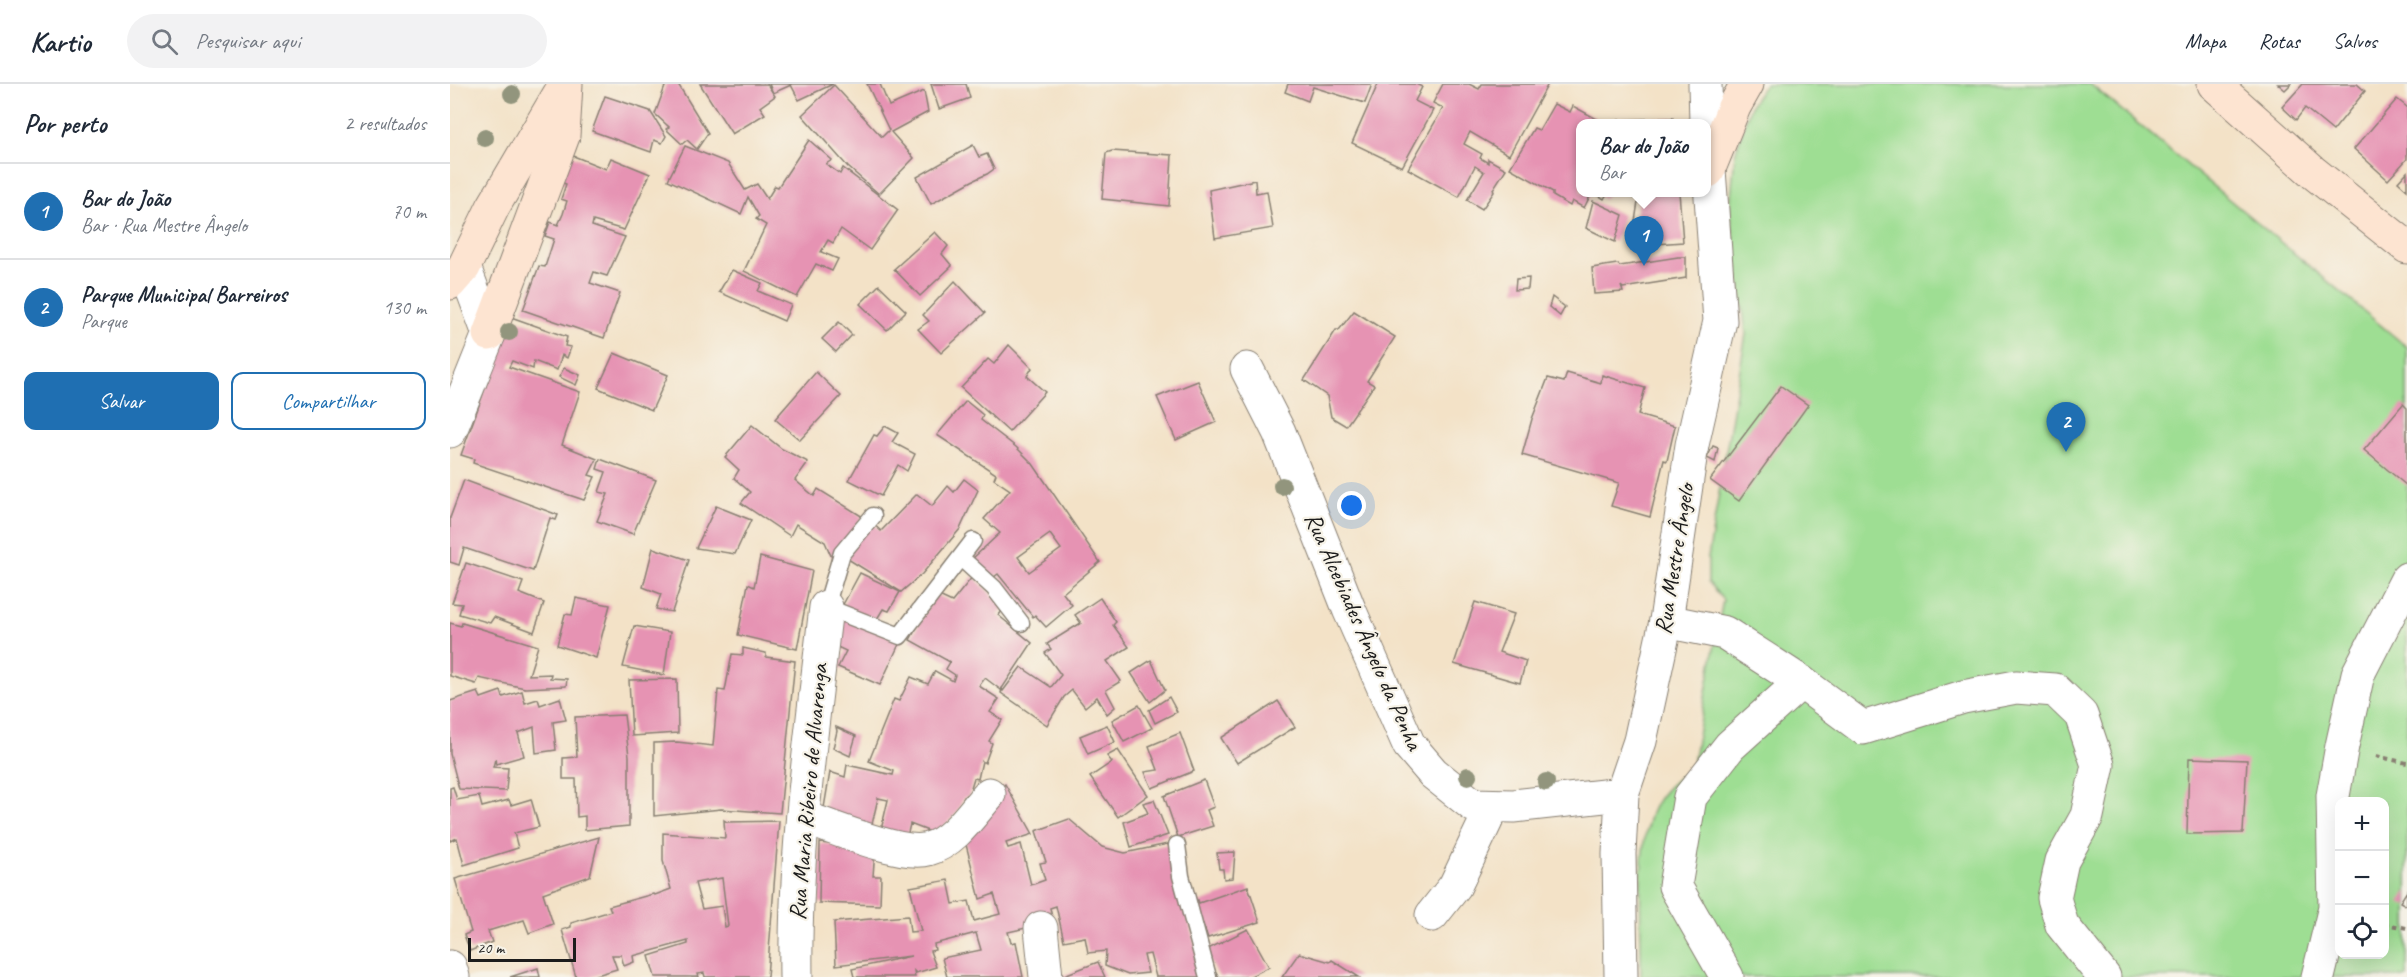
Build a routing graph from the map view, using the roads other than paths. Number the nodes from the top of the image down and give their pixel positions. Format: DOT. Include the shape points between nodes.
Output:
graph roads {
  1 [pos="566,84"];
  2 [pos="1705,84"];
  3 [pos="1747,84"];
  4 [pos="2214,84"];
  5 [pos="1707,119"];
  6 [pos="1711,149"];
  7 [pos="1711,196"];
  8 [pos="2407,247"];
  9 [pos="457,275"];
  10 [pos="489,334"];
  11 [pos="1247,369"];
  12 [pos="450,431"];
  13 [pos="873,516"];
  14 [pos="973,541"];
  15 [pos="962,558"];
  16 [pos="2407,579"];
  17 [pos="826,607"];
  18 [pos="1666,621"];
  19 [pos="1021,623"];
  20 [pos="1801,682"];
  21 [pos="989,794"];
  22 [pos="1622,794"];
  23 [pos="1493,806"];
  24 [pos="803,817"];
  25 [pos="1177,845"];
  26 [pos="1432,915"];
  27 [pos="1041,928"];
  28 [pos="450,967"];
  29 [pos="453,977"];
  30 [pos="796,977"];
  31 [pos="1046,977"];
  32 [pos="1208,977"];
  33 [pos="1621,977"];
  34 [pos="1727,977"];
  35 [pos="2104,977"];
  36 [pos="2319,977"];
  1 -- 9 [label="main road"];
  1 -- 10 [label="main road" via="563,136"];
  2 -- 5 [label="street"];
  3 -- 6 [label="main road"];
  4 -- 8 [label="main road" via="2314,173"];
  7 -- 18 [label="street, Rua Mestre Ângelo" via="1720,321 1692,445"];
  9 -- 10 [label="street"];
  10 -- 12 [label="street"];
  11 -- 23 [label="street, Rua Alcebiades Ângelo da Penha" via="1279,432 1349,609 1409,745 1433,773 1473,805"];
  13 -- 17 [label="lane" via="842,553"];
  14 -- 15 [label="lane"];
  15 -- 17 [label="lane" via="900,636"];
  15 -- 19 [label="lane" via="994,588"];
  16 -- 36 [label="street" via="2358,674 2342,746 2333,796 2335,906"];
  17 -- 24 [label="street, Rua Maria Ribeiro de Alvarenga"];
  18 -- 20 [label="street" via="1725,633"];
  18 -- 22 [label="street, Rua Mestre Ângelo" via="1640,741"];
  20 -- 34 [label="street" via="1730,746 1689,797 1675,886"];
  20 -- 35 [label="street" via="1863,728 1963,697 2016,687 2055,690 2081,715 2098,765 2087,816 2062,861 2054,898 2062,925"];
  21 -- 24 [label="street" via="951,837 927,850 902,848"];
  22 -- 23 [label="street, Rua Alcebiades Ângelo da Penha"];
  22 -- 33 [label="street, Rua Mestre Ângelo"];
  23 -- 26 [label="street" via="1455,886"];
  24 -- 30 [label="street, Rua Maria Ribeiro de Alvarenga" via="795,919"];
  25 -- 32 [label="lane" via="1181,876"];
  27 -- 31 [label="street"];
  28 -- 29 [label="street"];
}
